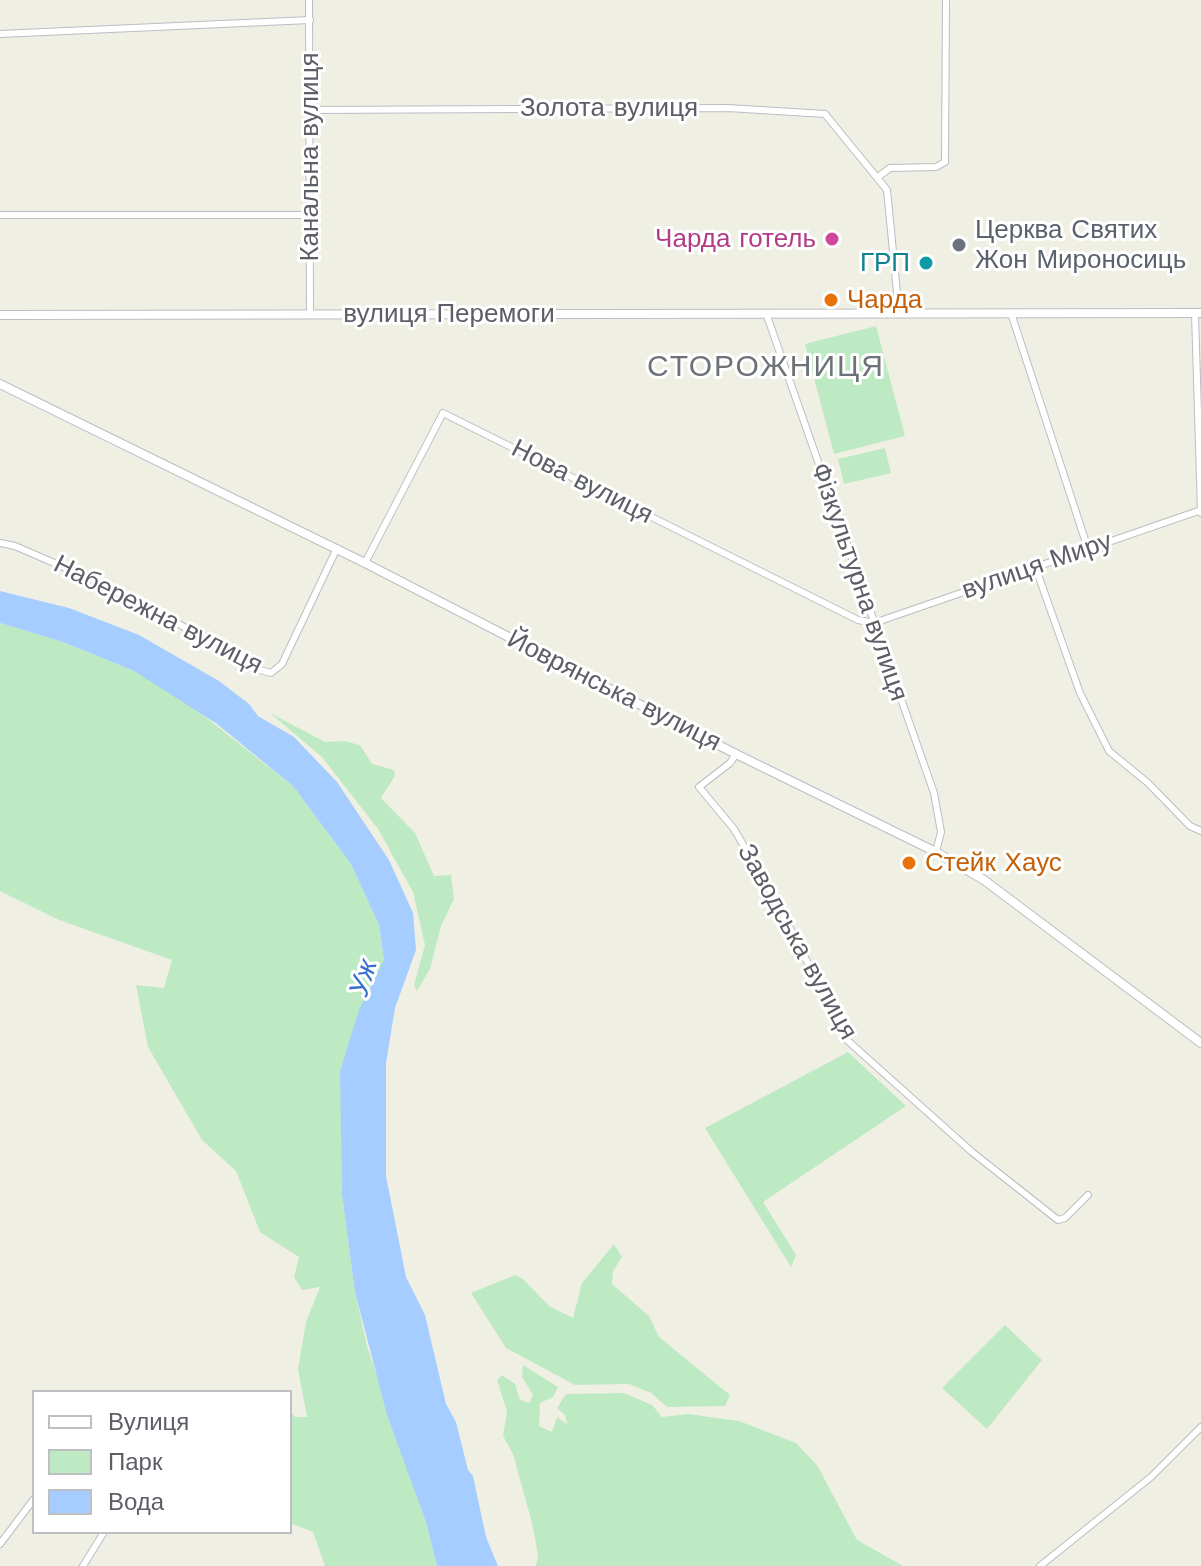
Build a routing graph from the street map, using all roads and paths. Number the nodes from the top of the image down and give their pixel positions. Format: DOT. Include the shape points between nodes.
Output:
graph roads {
  1 [pos="309,0"];
  2 [pos="946,0"];
  3 [pos="310,20"];
  4 [pos="0,34"];
  5 [pos="311,110"];
  6 [pos="878,177"];
  7 [pos="0,215"];
  8 [pos="312,215"];
  9 [pos="766,313"];
  10 [pos="899,313"];
  11 [pos="1011,313"];
  12 [pos="1198,313"];
  13 [pos="310,314"];
  14 [pos="0,315"];
  15 [pos="0,384"];
  16 [pos="1201,512"];
  17 [pos="0,543"];
  18 [pos="337,548"];
  19 [pos="1088,549"];
  20 [pos="365,563"];
  21 [pos="1035,566"];
  22 [pos="874,623"];
  23 [pos="736,754"];
  24 [pos="1201,831"];
  25 [pos="936,852"];
  26 [pos="1201,1043"];
  27 [pos="1088,1195"];
  28 [pos="1201,1427"];
  29 [pos="32,1502"];
  30 [pos="103,1534"];
  31 [pos="0,1544"];
  32 [pos="83,1566"];
  33 [pos="1040,1566"];
  1 -- 3 [label="street, Канальна вулиця"];
  2 -- 6 [label="street" via="945,162 890,168"];
  3 -- 4 [label="street"];
  3 -- 5 [label="street, Канальна вулиця"];
  5 -- 6 [label="street, Золота вулиця" via="728,108 825,114"];
  5 -- 8 [label="street, Канальна вулиця"];
  6 -- 10 [label="street" via="891,206"];
  7 -- 8 [label="street"];
  8 -- 13 [label="street, Канальна вулиця"];
  9 -- 10 [label="street, вулиця Перемоги"];
  9 -- 13 [label="street, вулиця Перемоги"];
  9 -- 22 [label="street, Фізкультурна вулиця"];
  10 -- 11 [label="street, вулиця Перемоги"];
  11 -- 12 [label="street, вулиця Перемоги"];
  11 -- 19 [label="street"];
  12 -- 16 [label="street"];
  13 -- 14 [label="street, вулиця Перемоги"];
  15 -- 18 [label="street, Йоврянська вулиця"];
  16 -- 19 [label="street, вулиця Миру"];
  17 -- 18 [label="street, Набережна вулиця" via="98,582 248,667 271,673 282,664"];
  18 -- 20 [label="street, Йоврянська вулиця"];
  19 -- 21 [label="street, вулиця Миру"];
  20 -- 22 [label="street, Нова вулиця" via="443,413 858,620"];
  20 -- 23 [label="street, Йоврянська вулиця"];
  21 -- 22 [label="street, вулиця Миру"];
  21 -- 24 [label="street" via="1080,693 1109,751"];
  22 -- 25 [label="street, Фізкультурна вулиця" via="934,793 941,832"];
  23 -- 25 [label="street, Йоврянська вулиця"];
  23 -- 27 [label="street, Заводська вулиця" via="699,787 734,829 848,1041 972,1152 1058,1220"];
  25 -- 26 [label="street, Йоврянська вулиця" via="984,880"];
  28 -- 33 [label="street" via="1151,1477"];
  29 -- 31 [label="street"];
  30 -- 32 [label="street"];
}
